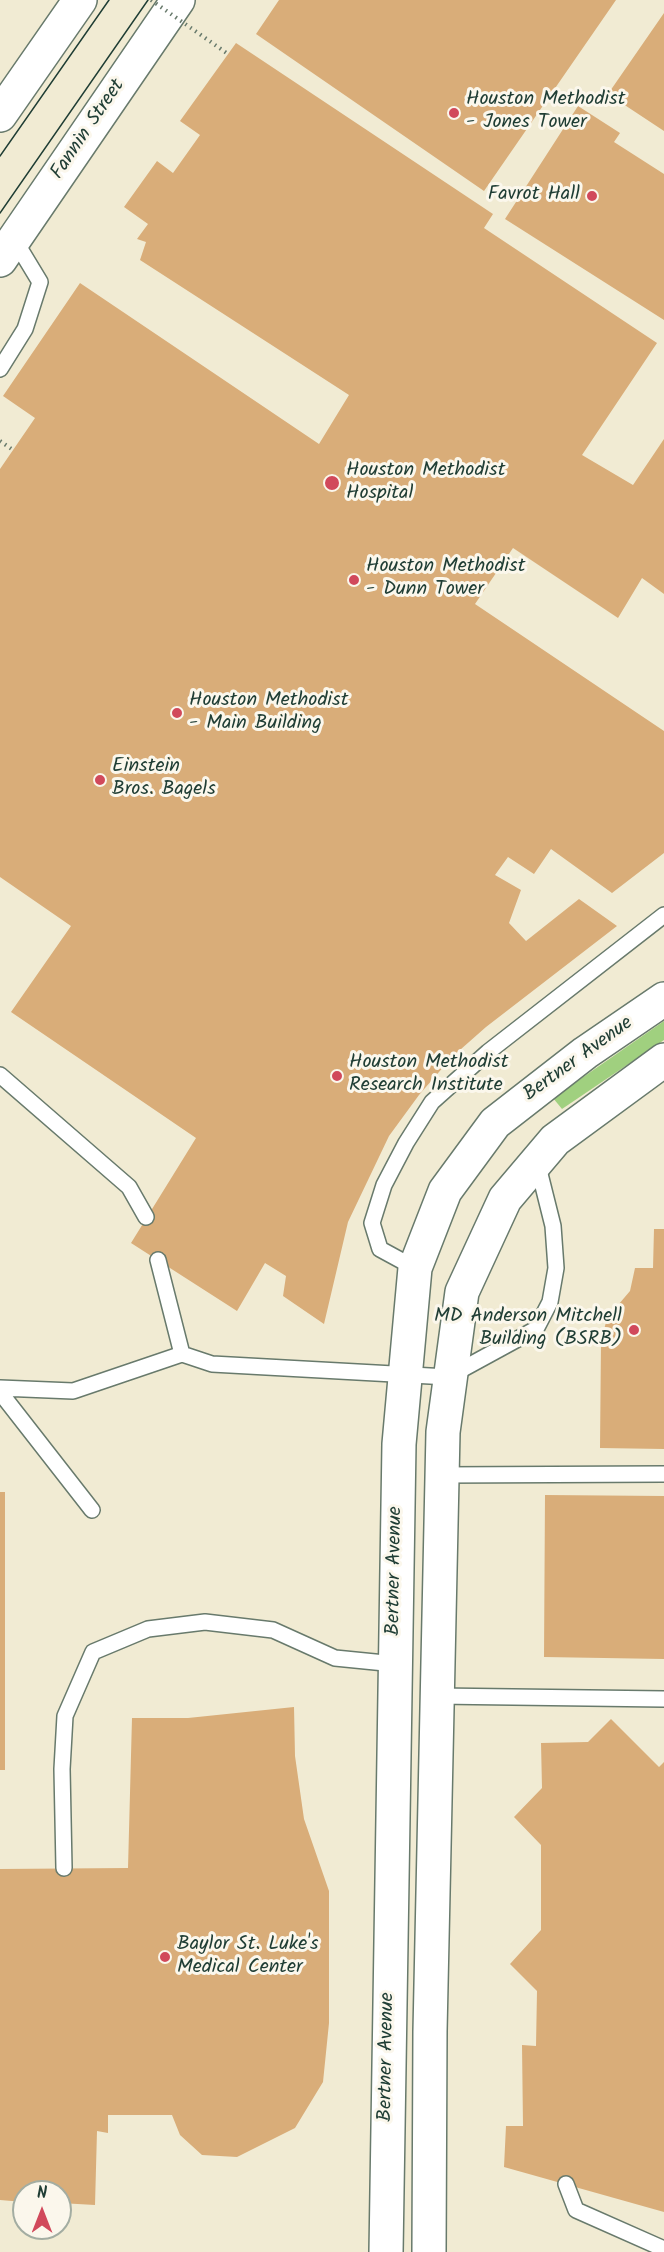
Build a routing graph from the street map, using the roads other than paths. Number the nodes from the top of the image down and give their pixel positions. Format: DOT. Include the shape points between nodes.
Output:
graph roads {
  1 [pos="80,0"];
  2 [pos="178,0"];
  3 [pos="0,115"];
  4 [pos="7,249"];
  5 [pos="0,369"];
  6 [pos="664,915"];
  7 [pos="664,999"];
  8 [pos="664,1060"];
  9 [pos="0,1076"];
  10 [pos="537,1162"];
  11 [pos="146,1217"];
  12 [pos="158,1260"];
  13 [pos="415,1268"];
  14 [pos="182,1354"];
  15 [pos="405,1375"];
  16 [pos="448,1377"];
  17 [pos="0,1390"];
  18 [pos="664,1474"];
  19 [pos="442,1475"];
  20 [pos="92,1510"];
  21 [pos="395,1664"];
  22 [pos="437,1696"];
  23 [pos="664,1700"];
  24 [pos="64,1868"];
  25 [pos="566,2184"];
  26 [pos="664,2249"];
  27 [pos="386,2252"];
  28 [pos="429,2252"];
  1 -- 3 [label="street"];
  2 -- 4 [label="street, Fannin Street"];
  4 -- 5 [label="lane" via="40,282 25,328"];
  6 -- 13 [label="lane" via="488,1052 432,1102 384,1185 372,1223 380,1249"];
  7 -- 13 [label="street, Bertner Avenue" via="585,1053 495,1123 445,1191"];
  8 -- 10 [label="street" via="555,1140"];
  9 -- 11 [label="lane" via="129,1187"];
  10 -- 16 [label="street" via="506,1199 462,1292"];
  10 -- 16 [label="lane" via="553,1226 556,1268 550,1302 536,1329"];
  12 -- 14 [label="lane"];
  13 -- 15 [label="street, Bertner Avenue"];
  14 -- 15 [label="lane" via="212,1364"];
  14 -- 17 [label="lane" via="73,1391"];
  15 -- 16 [label="lane"];
  15 -- 21 [label="street, Bertner Avenue" via="399,1444"];
  16 -- 19 [label="street"];
  17 -- 20 [label="lane"];
  18 -- 19 [label="lane"];
  19 -- 22 [label="street"];
  21 -- 24 [label="lane" via="335,1658 273,1630 206,1622 148,1629 93,1652 65,1716"];
  21 -- 27 [label="street, Bertner Avenue"];
  22 -- 23 [label="lane"];
  22 -- 28 [label="street"];
  25 -- 26 [label="lane" via="576,2210"];
}
